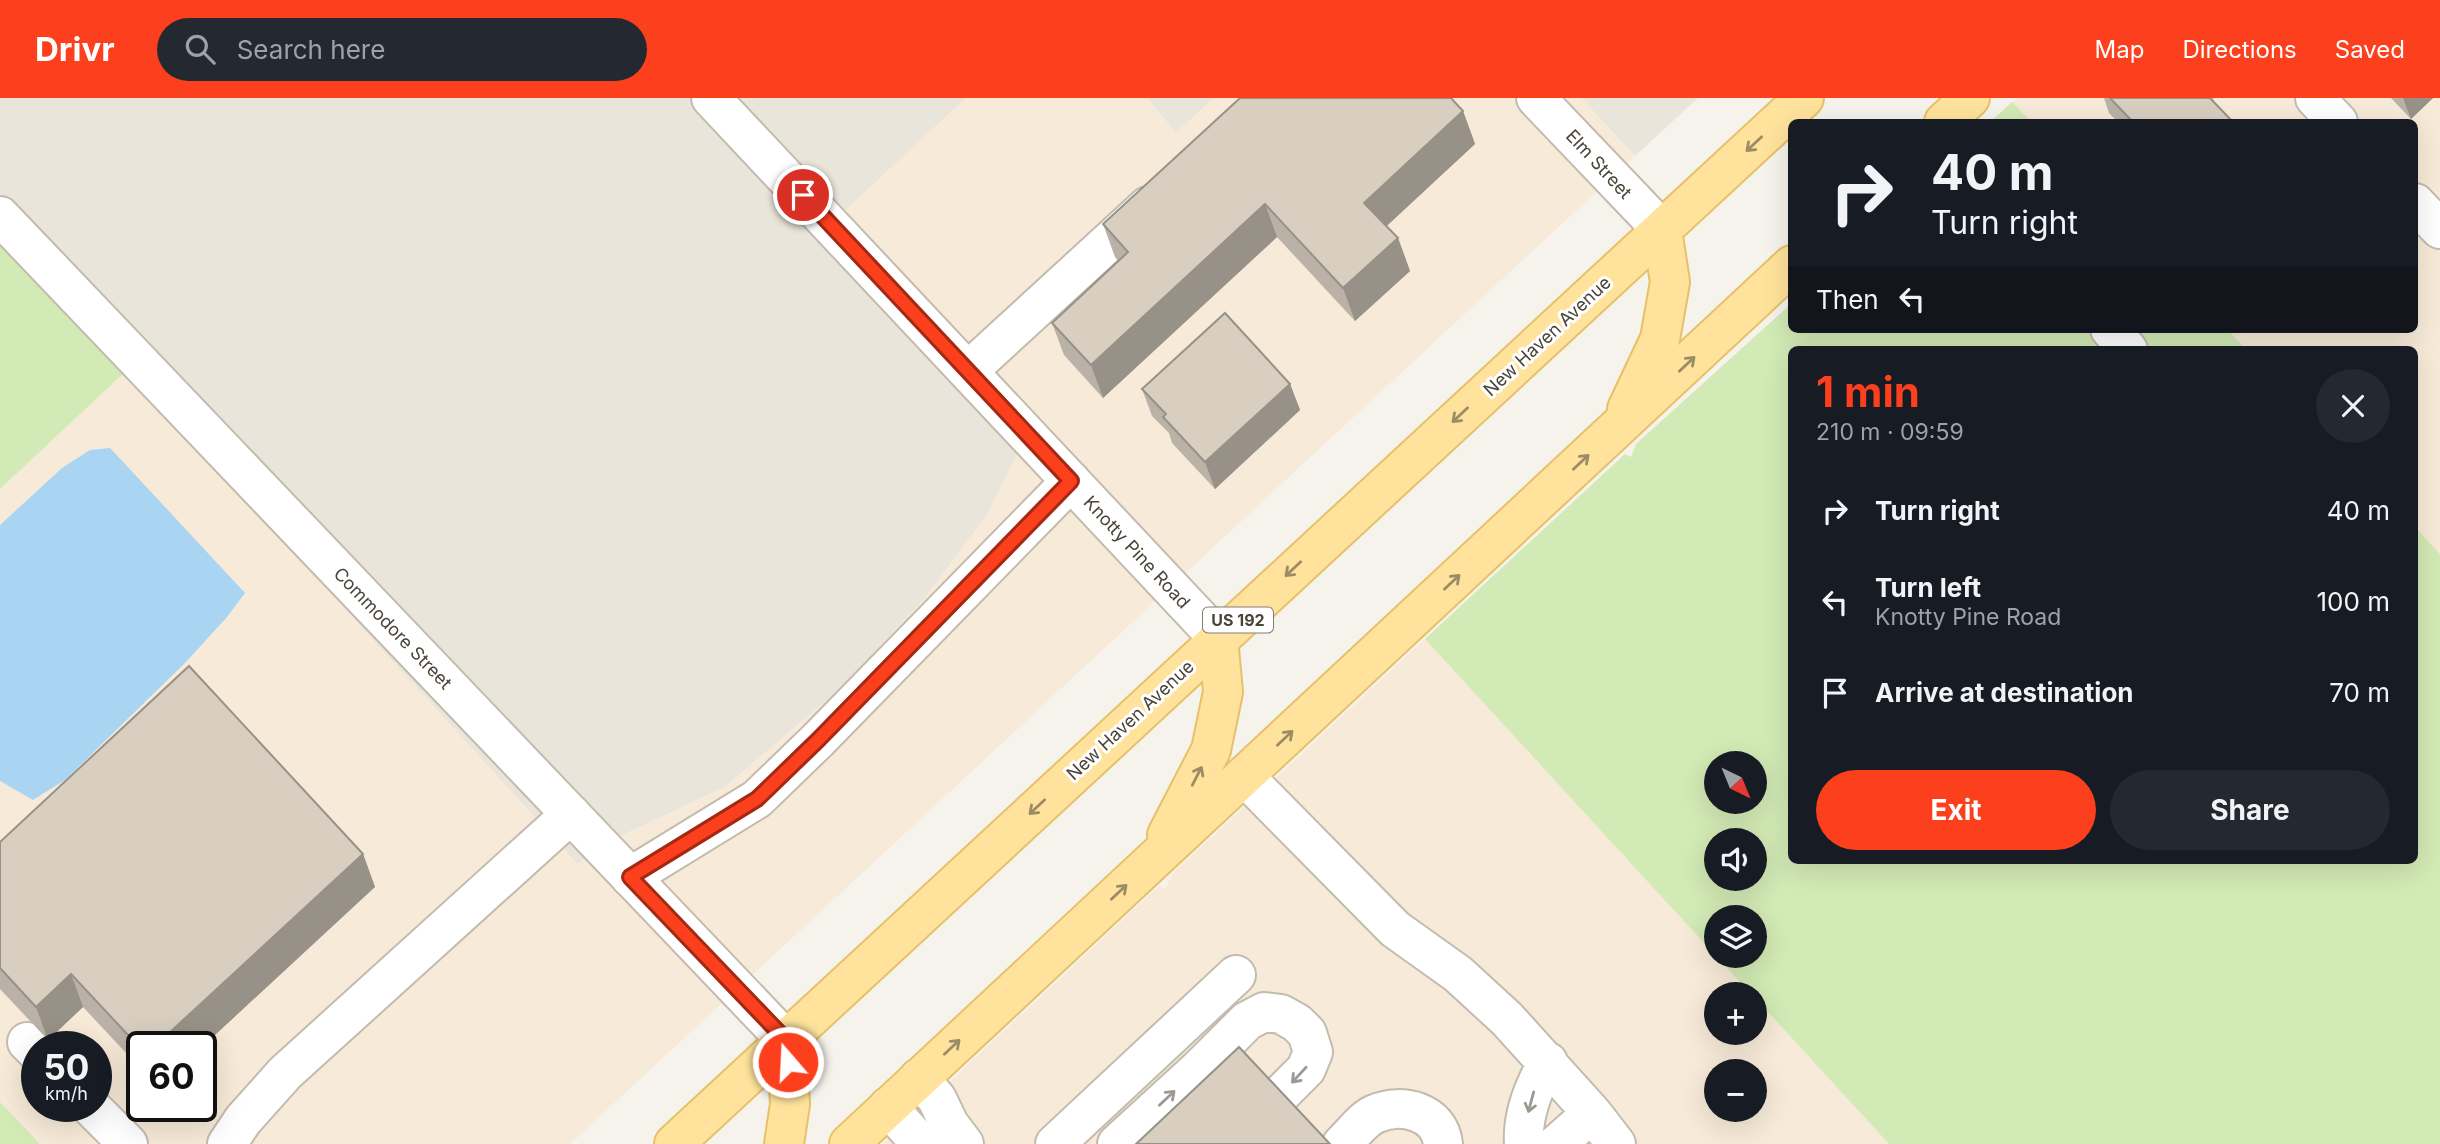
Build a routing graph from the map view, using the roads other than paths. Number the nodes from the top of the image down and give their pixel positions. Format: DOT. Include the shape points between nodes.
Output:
graph roads {
  1 [pos="711,98"];
  2 [pos="1536,98"];
  3 [pos="1804,98"];
  4 [pos="1970,98"];
  5 [pos="2315,98"];
  6 [pos="1947,119"];
  7 [pos="2335,119"];
  8 [pos="1169,187"];
  9 [pos="2418,206"];
  10 [pos="0,216"];
  11 [pos="2440,229"];
  12 [pos="1662,230"];
  13 [pos="1788,269"];
  14 [pos="968,371"];
  15 [pos="1619,427"];
  16 [pos="1071,481"];
  17 [pos="1218,638"];
  18 [pos="1244,776"];
  19 [pos="571,814"];
  20 [pos="1155,858"];
  21 [pos="630,877"];
  22 [pos="1236,975"];
  23 [pos="787,1041"];
  24 [pos="1548,1062"];
  25 [pos="919,1078"];
  26 [pos="1272,1103"];
  27 [pos="888,1107"];
  28 [pos="1592,1113"];
  29 [pos="1374,1114"];
  30 [pos="106,1122"];
  31 [pos="128,1144"];
  32 [pos="227,1144"];
  33 [pos="674,1144"];
  34 [pos="784,1144"];
  35 [pos="849,1144"];
  36 [pos="922,1144"];
  37 [pos="964,1144"];
  38 [pos="1055,1144"];
  39 [pos="1117,1144"];
  40 [pos="1342,1144"];
  41 [pos="1414,1144"];
  42 [pos="1443,1144"];
  43 [pos="1524,1144"];
  44 [pos="1557,1144"];
  45 [pos="1616,1144"];
  1 -- 14 [label="street, Knotty Pine Road"];
  2 -- 12 [label="street, Elm Street"];
  3 -- 12 [label="main road, New Haven Avenue / US 192, one-way"];
  4 -- 6 [label="main road"];
  5 -- 7 [label="street"];
  8 -- 14 [label="street"];
  9 -- 11 [label="street"];
  10 -- 19 [label="street, Commodore Street"];
  12 -- 15 [label="main road" via="1670,282 1660,339"];
  12 -- 17 [label="main road, New Haven Avenue / US 192, one-way"];
  15 -- 13 [label="main road, one-way"];
  14 -- 16 [label="street, Knotty Pine Road"];
  18 -- 15 [label="main road, one-way"];
  16 -- 17 [label="street, Knotty Pine Road"];
  16 -- 21 [label="street" via="757,799"];
  20 -- 17 [label="main road, one-way" via="1211,750 1223,692"];
  17 -- 23 [label="main road, New Haven Avenue / US 192, one-way"];
  18 -- 20 [label="main road"];
  18 -- 24 [label="street" via="1395,929 1458,974"];
  19 -- 21 [label="street, Commodore Street"];
  19 -- 32 [label="street" via="285,1073"];
  25 -- 20 [label="main road, one-way"];
  21 -- 23 [label="street, Commodore Street"];
  22 -- 38 [label="street"];
  23 -- 33 [label="main road, New Haven Avenue / US 192"];
  23 -- 34 [label="main road" via="790,1104"];
  24 -- 28 [label="street"];
  24 -- 43 [label="street, one-way" via="1536,1083"];
  25 -- 27 [label="main road"];
  25 -- 37 [label="street"];
  39 -- 26 [label="street, one-way" via="1247,1021 1264,1012 1297,1023 1307,1033 1313,1052 1306,1069"];
  27 -- 35 [label="main road"];
  27 -- 36 [label="street"];
  28 -- 44 [label="street"];
  28 -- 45 [label="street"];
  29 -- 40 [label="street"];
  29 -- 41 [label="street" via="1412,1134"];
  29 -- 42 [label="street" via="1403,1109 1430,1116 1442,1132"];
  30 -- 31 [label="street"];
}
